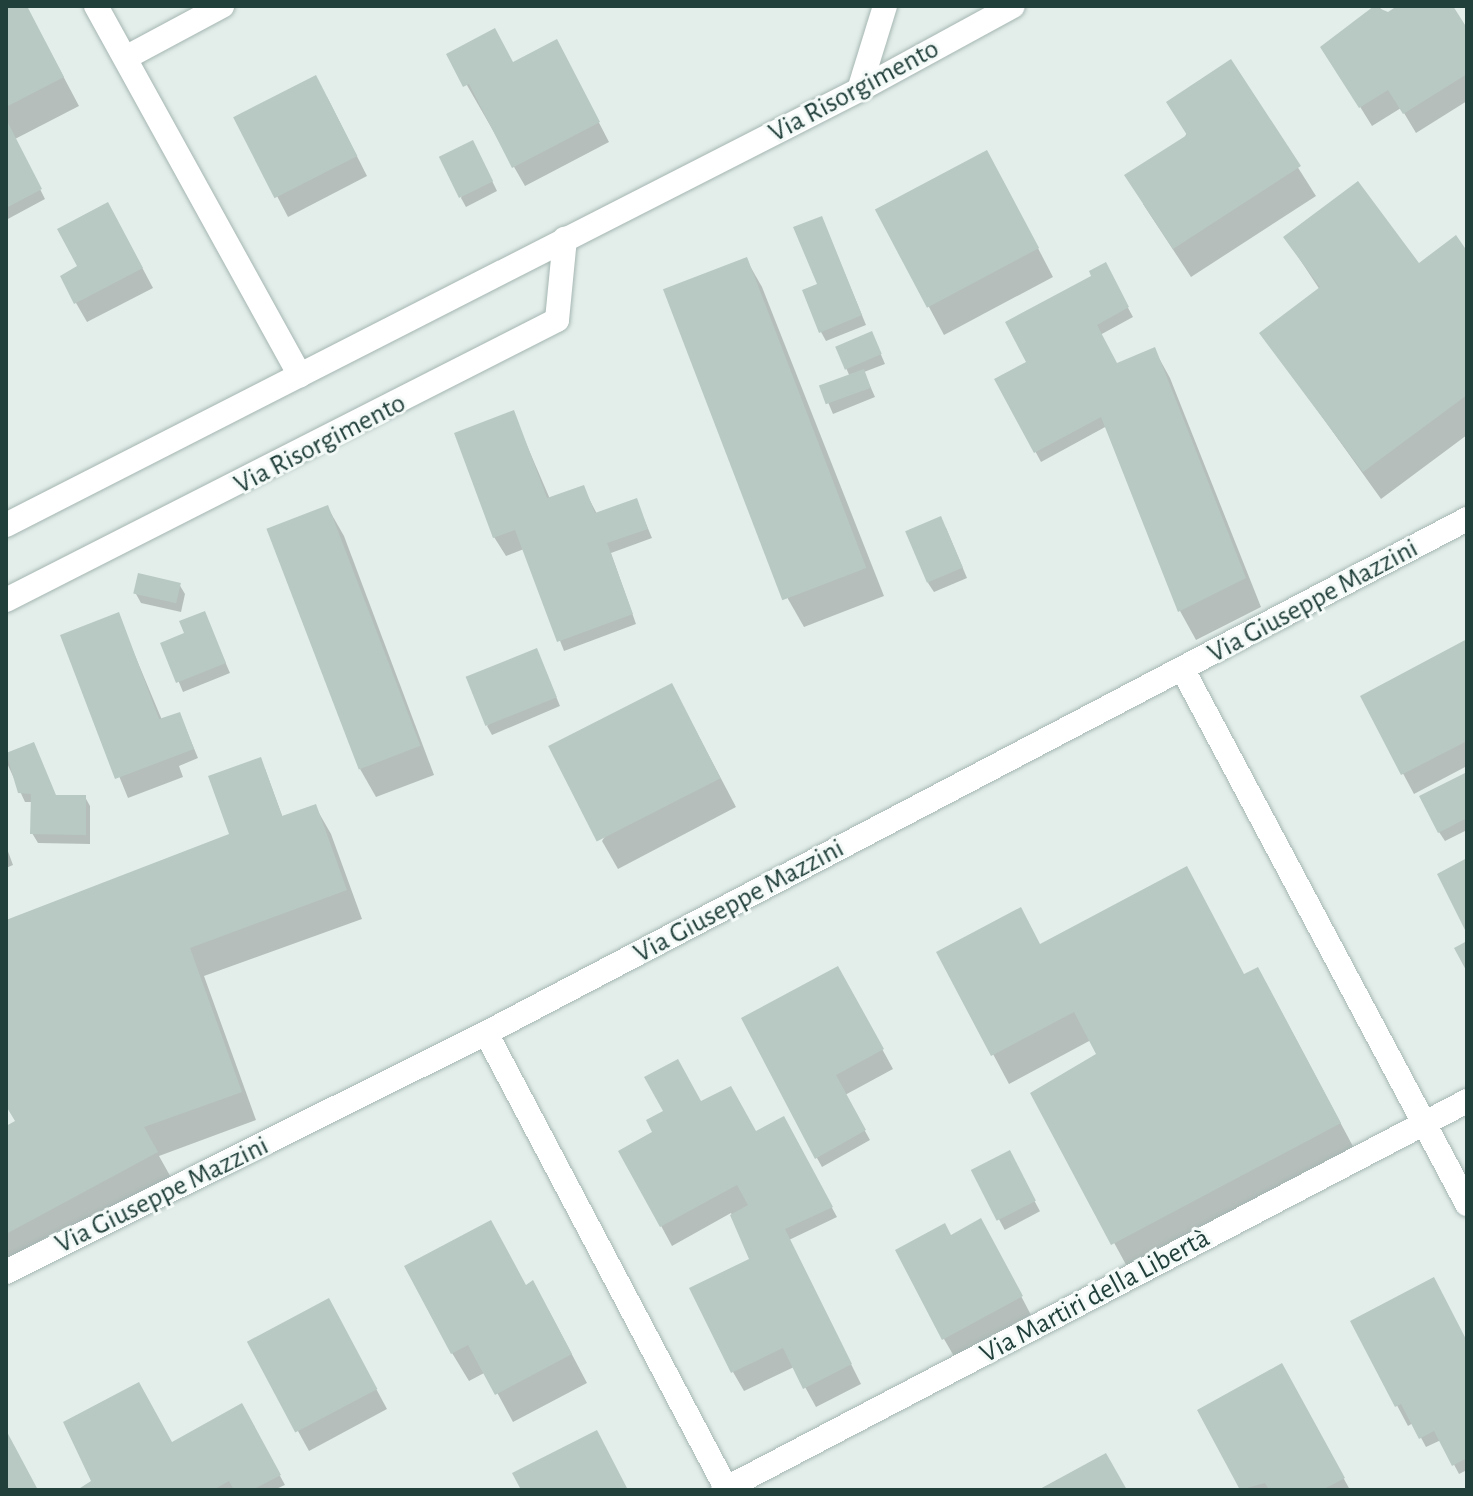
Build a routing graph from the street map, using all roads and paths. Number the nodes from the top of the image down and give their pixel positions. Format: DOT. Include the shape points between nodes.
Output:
graph roads {
  1 [pos="96,6"];
  2 [pos="222,6"];
  3 [pos="885,6"];
  4 [pos="1013,6"];
  5 [pos="127,57"];
  6 [pos="859,90"];
  7 [pos="565,238"];
  8 [pos="300,375"];
  9 [pos="1467,519"];
  10 [pos="6,525"];
  11 [pos="6,600"];
  12 [pos="1183,670"];
  13 [pos="486,1033"];
  14 [pos="1467,1101"];
  15 [pos="1422,1125"];
  16 [pos="1467,1204"];
  17 [pos="6,1272"];
  18 [pos="726,1489"];
  1 -- 5 [label="street"];
  2 -- 5 [label="street"];
  3 -- 6 [label="street"];
  4 -- 6 [label="street, Via Risorgimento"];
  5 -- 8 [label="street"];
  6 -- 7 [label="street, Via Risorgimento"];
  7 -- 8 [label="street, Via Risorgimento"];
  7 -- 11 [label="street, Via Risorgimento" via="557,320"];
  8 -- 10 [label="street, Via Risorgimento"];
  9 -- 12 [label="street, Via Giuseppe Mazzini"];
  12 -- 13 [label="street, Via Giuseppe Mazzini"];
  12 -- 15 [label="street"];
  13 -- 17 [label="street, Via Giuseppe Mazzini"];
  13 -- 18 [label="street"];
  14 -- 15 [label="street, Via Martiri della Libertà"];
  15 -- 16 [label="street"];
  15 -- 18 [label="street, Via Martiri della Libertà"];
}
